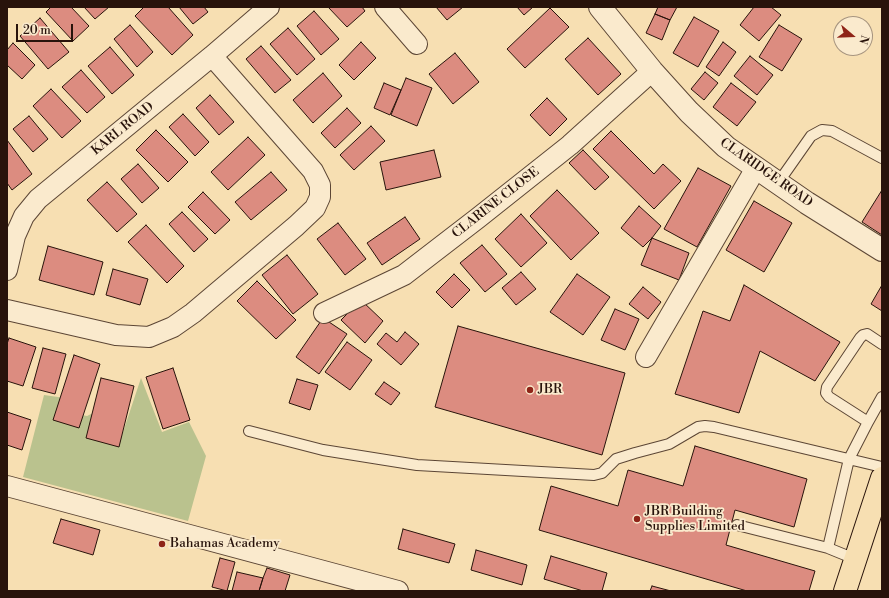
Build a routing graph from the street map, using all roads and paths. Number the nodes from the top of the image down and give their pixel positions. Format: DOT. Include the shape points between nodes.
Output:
graph roads {
  1 [pos="269,7"];
  2 [pos="385,7"];
  3 [pos="600,7"];
  4 [pos="417,44"];
  5 [pos="212,56"];
  6 [pos="652,71"];
  7 [pos="882,158"];
  8 [pos="756,168"];
  9 [pos="778,183"];
  10 [pos="882,250"];
  11 [pos="7,270"];
  12 [pos="7,310"];
  13 [pos="324,313"];
  14 [pos="882,344"];
  15 [pos="646,357"];
  16 [pos="882,398"];
  17 [pos="868,422"];
  18 [pos="249,431"];
  19 [pos="849,459"];
  20 [pos="882,467"];
  21 [pos="882,478"];
  22 [pos="7,486"];
  23 [pos="737,525"];
  24 [pos="828,548"];
  25 [pos="855,559"];
  26 [pos="398,591"];
  27 [pos="845,591"];
  1 -- 5 [label="street, KARL ROAD"];
  2 -- 4 [label="street"];
  3 -- 6 [label="street, CLARIDGE ROAD"];
  5 -- 11 [label="street, KARL ROAD" via="38,199 24,216 15,236"];
  5 -- 12 [label="street" via="313,171 320,185 320,197 315,208 174,327 149,337 116,335"];
  6 -- 8 [label="street, CLARIDGE ROAD" via="689,112 726,147"];
  6 -- 13 [label="street, CLARINE CLOSE" via="570,145 404,274"];
  7 -- 9 [label="lane" via="832,131 822,130 811,136"];
  8 -- 9 [label="street, CLARIDGE ROAD"];
  8 -- 15 [label="street"];
  9 -- 10 [label="street, CLARIDGE ROAD"];
  14 -- 17 [label="lane" via="867,334 863,335 827,387 826,393 829,397"];
  16 -- 17 [label="lane"];
  17 -- 19 [label="lane"];
  18 -- 19 [label="lane" via="323,450 417,465 594,475 602,474 616,459 669,444 704,426"];
  19 -- 20 [label="lane"];
  19 -- 24 [label="lane"];
  21 -- 25 [label="main road"];
  22 -- 26 [label="street"];
  23 -- 24 [label="lane"];
  24 -- 25 [label="lane"];
  25 -- 27 [label="main road"];
}
